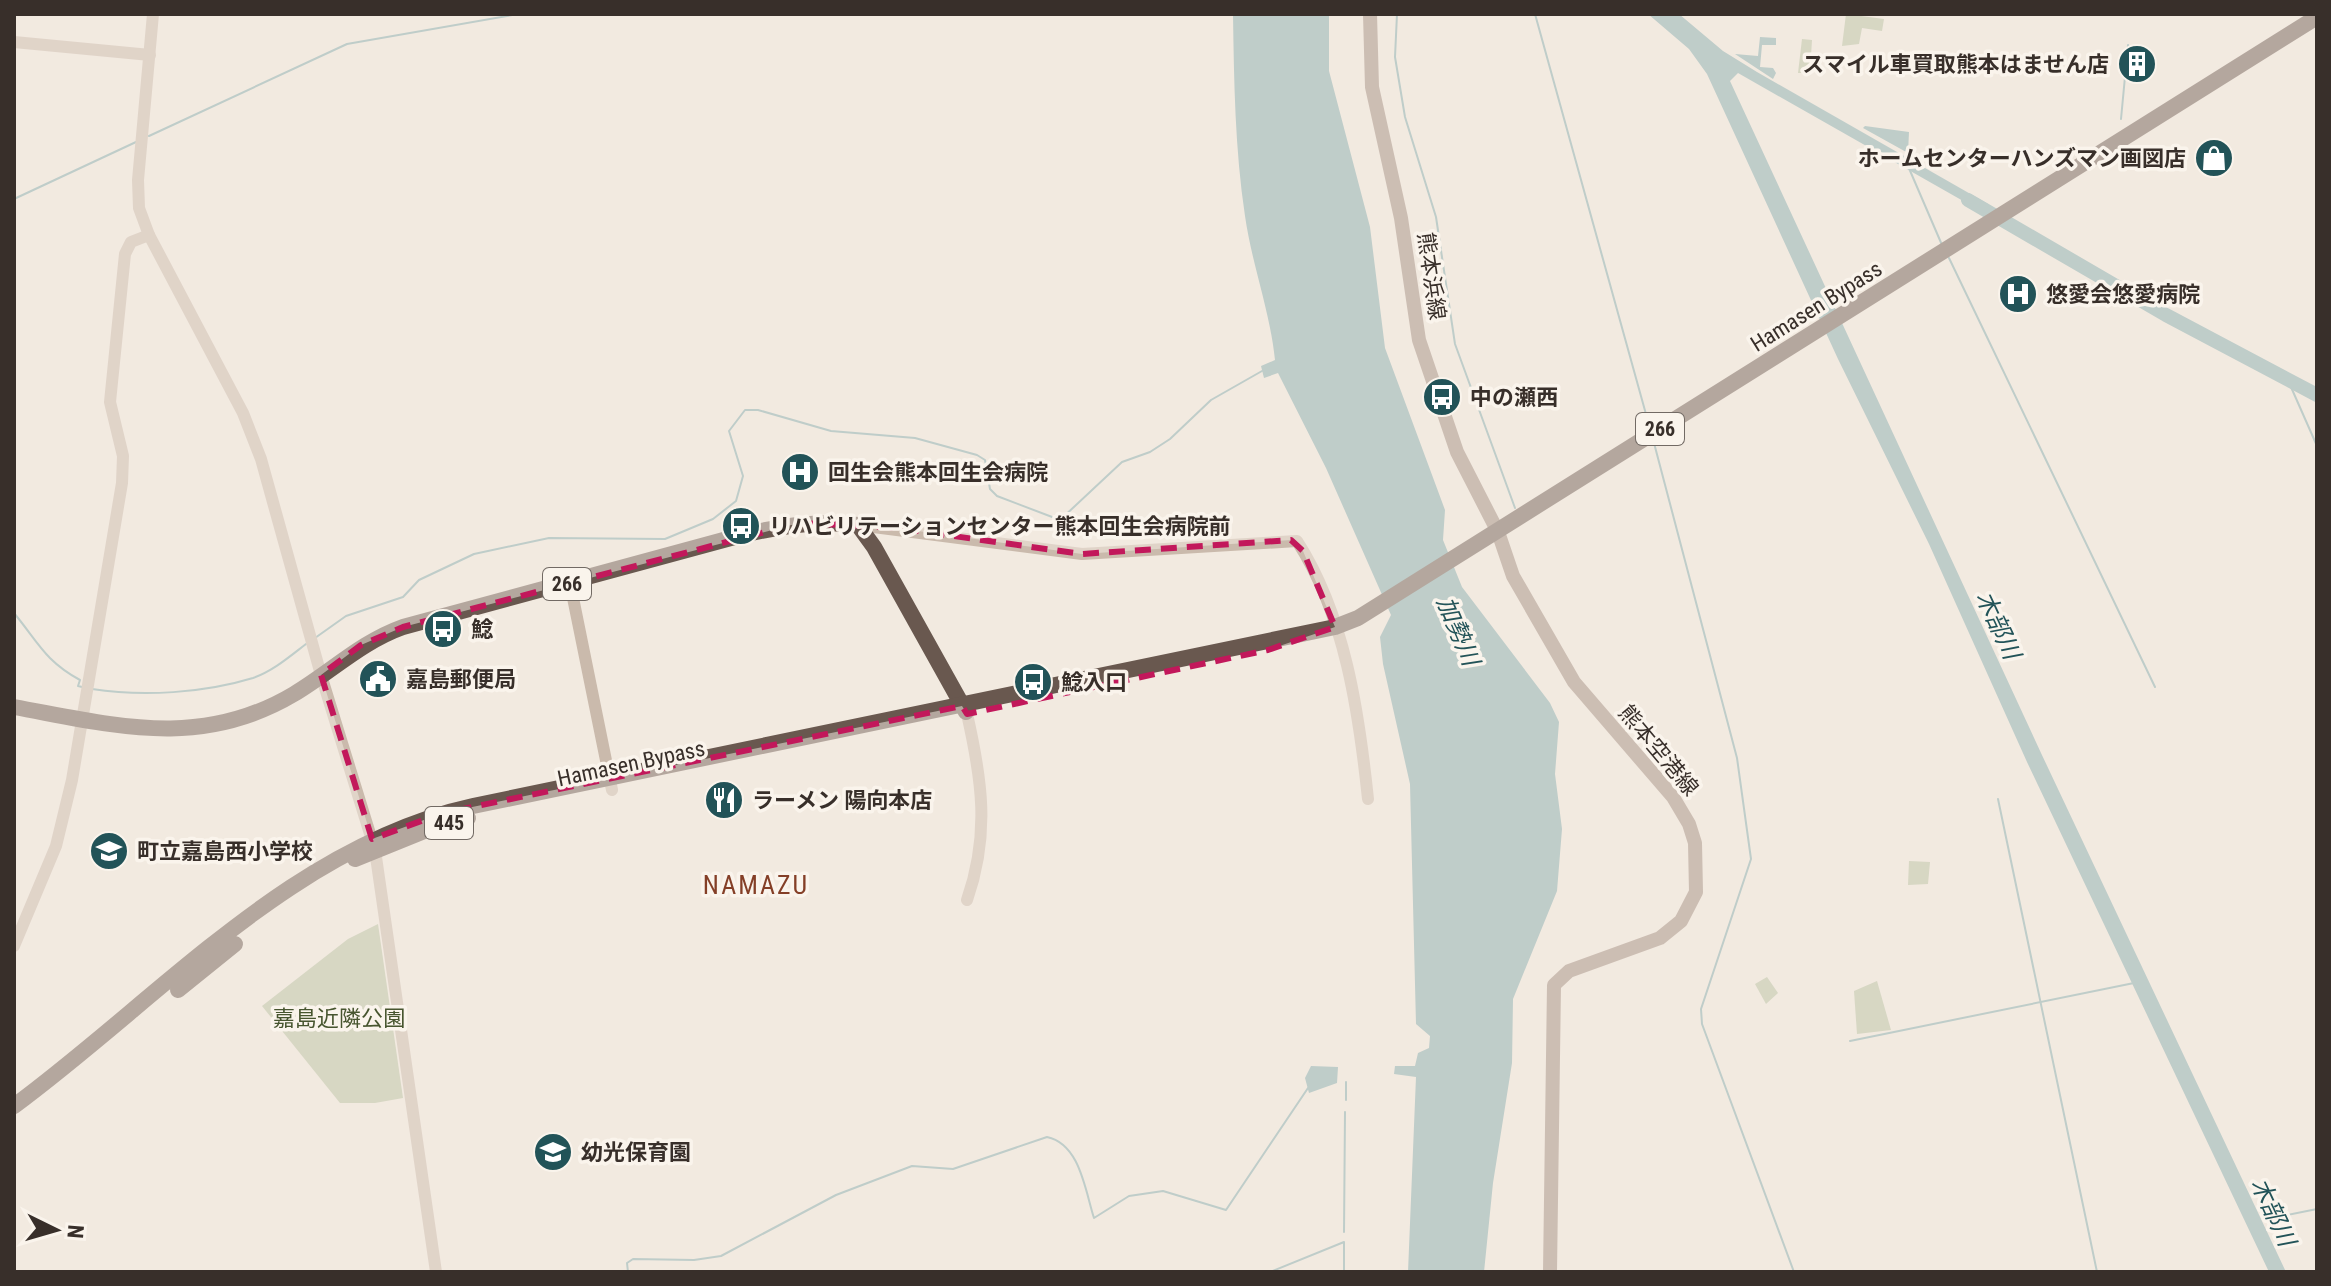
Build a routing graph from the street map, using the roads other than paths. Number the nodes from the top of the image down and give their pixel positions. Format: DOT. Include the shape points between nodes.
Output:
graph roads {
  1 [pos="153,14"];
  2 [pos="1370,14"];
  3 [pos="2317,17"];
  4 [pos="14,42"];
  5 [pos="150,55"];
  6 [pos="149,235"];
  7 [pos="858,525"];
  8 [pos="1494,535"];
  9 [pos="570,583"];
  10 [pos="1327,630"];
  11 [pos="321,675"];
  12 [pos="14,707"];
  13 [pos="965,710"];
  14 [pos="82,721"];
  15 [pos="610,785"];
  16 [pos="1368,799"];
  17 [pos="373,844"];
  18 [pos="967,900"];
  19 [pos="14,946"];
  20 [pos="14,1106"];
  21 [pos="14,1117"];
  22 [pos="436,1272"];
  23 [pos="1550,1272"];
  1 -- 5 [label="street"];
  2 -- 8 [label="main road, 熊本浜線" via="1372,87 1401,218 1419,340 1457,452"];
  3 -- 8 [label="highway, Hamasen Bypass / 266"];
  4 -- 5 [label="street"];
  5 -- 6 [label="street" via="138,180 139,208"];
  6 -- 11 [label="street" via="252,435"];
  6 -- 14 [label="street" via="131,242 125,254 110,402 124,465"];
  7 -- 9 [label="highway, 266" via="799,523"];
  7 -- 10 [label="street" via="1082,554 1297,541"];
  7 -- 13 [label="highway"];
  8 -- 10 [label="highway, Hamasen Bypass / 266" via="1396,597"];
  8 -- 23 [label="main road, 熊本空港線" via="1574,682 1664,786 1689,824 1697,866 1692,901 1671,931 1569,971 1554,985"];
  9 -- 11 [label="highway, 266" via="394,630 361,645"];
  9 -- 15 [label="street"];
  10 -- 13 [label="highway, Hamasen Bypass / 266"];
  10 -- 16 [label="street" via="1361,731"];
  11 -- 14 [label="highway, 266" via="246,717 199,729"];
  11 -- 17 [label="street"];
  12 -- 14 [label="highway, 266"];
  13 -- 15 [label="highway, Hamasen Bypass / 445"];
  13 -- 18 [label="street" via="983,786 983,820"];
  14 -- 19 [label="street" via="56,846"];
  15 -- 17 [label="highway, Hamasen Bypass / 445" via="443,813"];
  17 -- 20 [label="highway, Hamasen Bypass / 445" via="284,891"];
  17 -- 21 [label="highway, Hamasen Bypass / 445" via="297,895"];
  17 -- 22 [label="street"];
}
